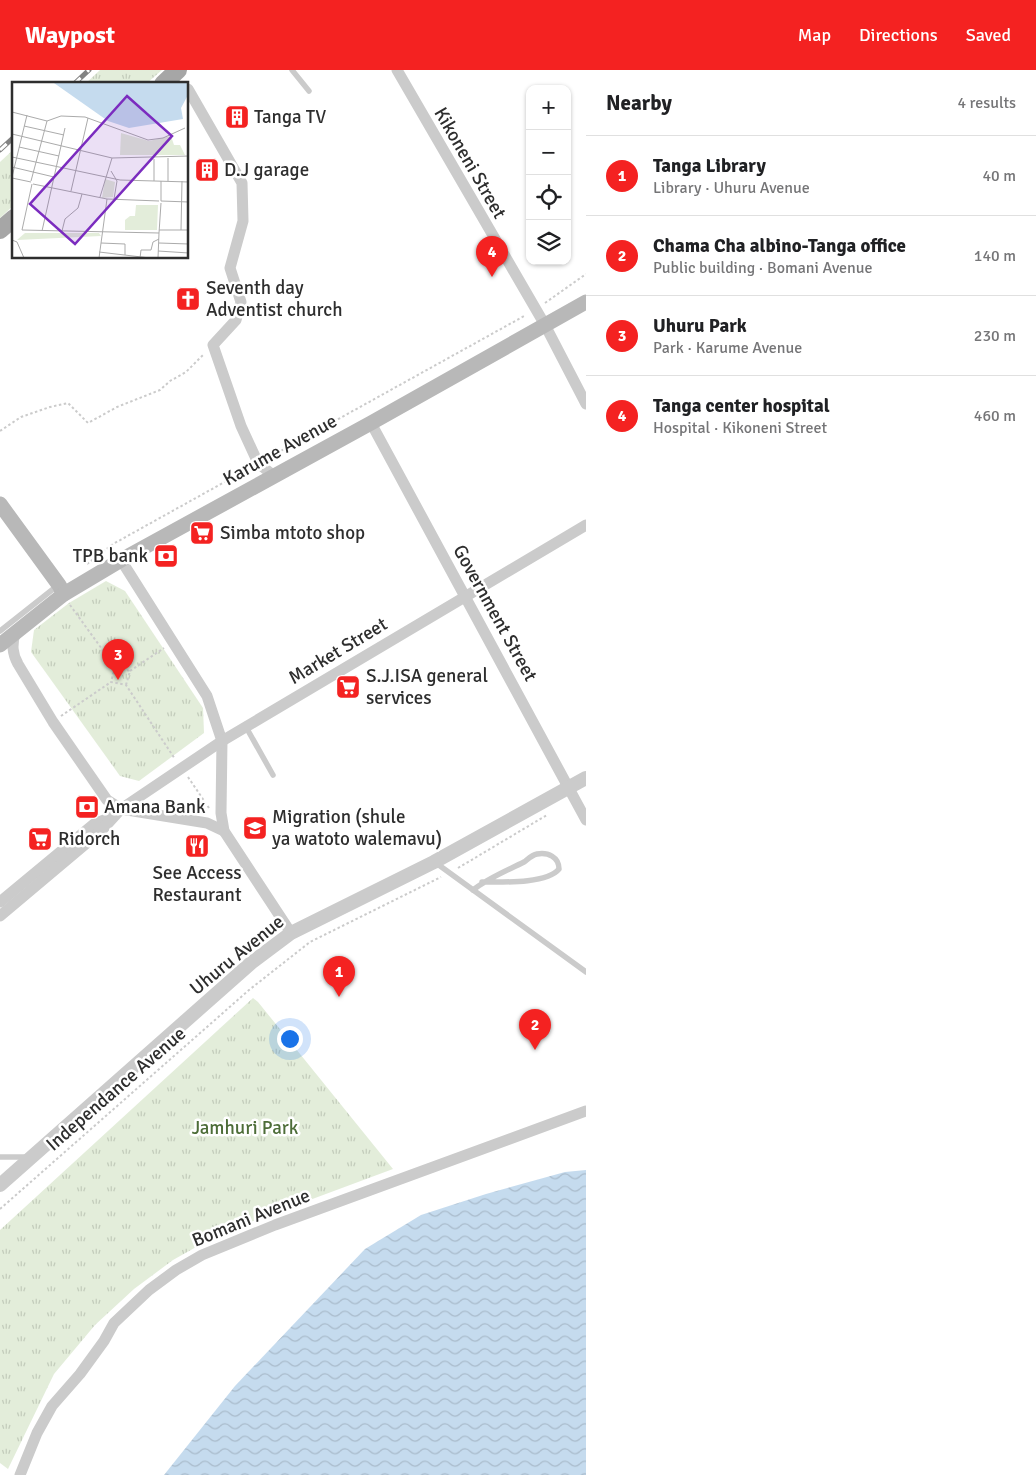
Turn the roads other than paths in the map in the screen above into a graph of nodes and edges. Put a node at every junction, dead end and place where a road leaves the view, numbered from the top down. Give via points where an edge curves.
1 (292, 70) edge
2 (396, 70) edge
3 (180, 75) edge
4 (167, 82) edge
5 (189, 91) edge
6 (309, 91) dead end
7 (12, 220) edge
8 (0, 230) edge
9 (586, 302) edge
10 (544, 325) junction
11 (586, 404) edge
12 (371, 423) junction
13 (274, 476) junction
14 (0, 504) edge
15 (586, 525) edge
16 (121, 560) junction
17 (61, 590) junction
18 (465, 595) junction
19 (7, 632) edge
20 (0, 645) edge
21 (245, 726) junction
22 (222, 741) junction
23 (273, 775) dead end
24 (586, 778) edge
25 (570, 787) junction
26 (117, 813) junction
27 (586, 820) edge
28 (224, 831) junction
29 (434, 862) junction
30 (482, 882) junction
31 (473, 890) junction
32 (0, 902) edge
33 (0, 916) edge
34 (291, 933) junction
35 (586, 972) edge
36 (586, 1111) edge
37 (0, 1157) edge
38 (32, 1157) junction
39 (0, 1185) edge
40 (20, 1475) edge

1 - 6 lane
2 - 10 street, Kikoneni Street
3 - 4 main road
5 - 13 street via 242,183 243,221 230,268 241,302 236,320 213,345 241,426 258,463
7 - 8 main road
9 - 10 main road, Karume Avenue
10 - 11 street, Kikoneni Street
10 - 12 main road, Karume Avenue
12 - 13 main road, Karume Avenue
12 - 18 street, Government Street
13 - 16 main road, Karume Avenue
14 - 17 main road
15 - 18 street, Market Street
16 - 17 main road, Karume Avenue
16 - 22 street via 207,696
17 - 19 main road, Karume Avenue
18 - 21 street, Market Street
18 - 25 street, Government Street
19 - 20 main road, Karume Avenue
19 - 26 street via 14,656 53,722
21 - 22 street, Market Street
21 - 23 lane
22 - 26 street, Market Street
22 - 28 street via 221,813
24 - 25 street, Uhuru Avenue
25 - 27 street, Government Street
25 - 29 street, Uhuru Avenue
26 - 28 street via 207,823
26 - 32 street, Market Street via 94,824
26 - 33 street, Market Street
28 - 34 street
29 - 31 lane
29 - 34 street, Uhuru Avenue
30 - 30 lane via 535,854 546,854 559,864 556,873 545,877 508,883
30 - 31 lane
31 - 35 lane
34 - 38 street, Uhuru Avenue via 252,963
36 - 40 street, Bomani Avenue via 275,1225 202,1255 176,1270 114,1323 80,1374 52,1406
37 - 38 lane
38 - 39 street, Uhuru Avenue

